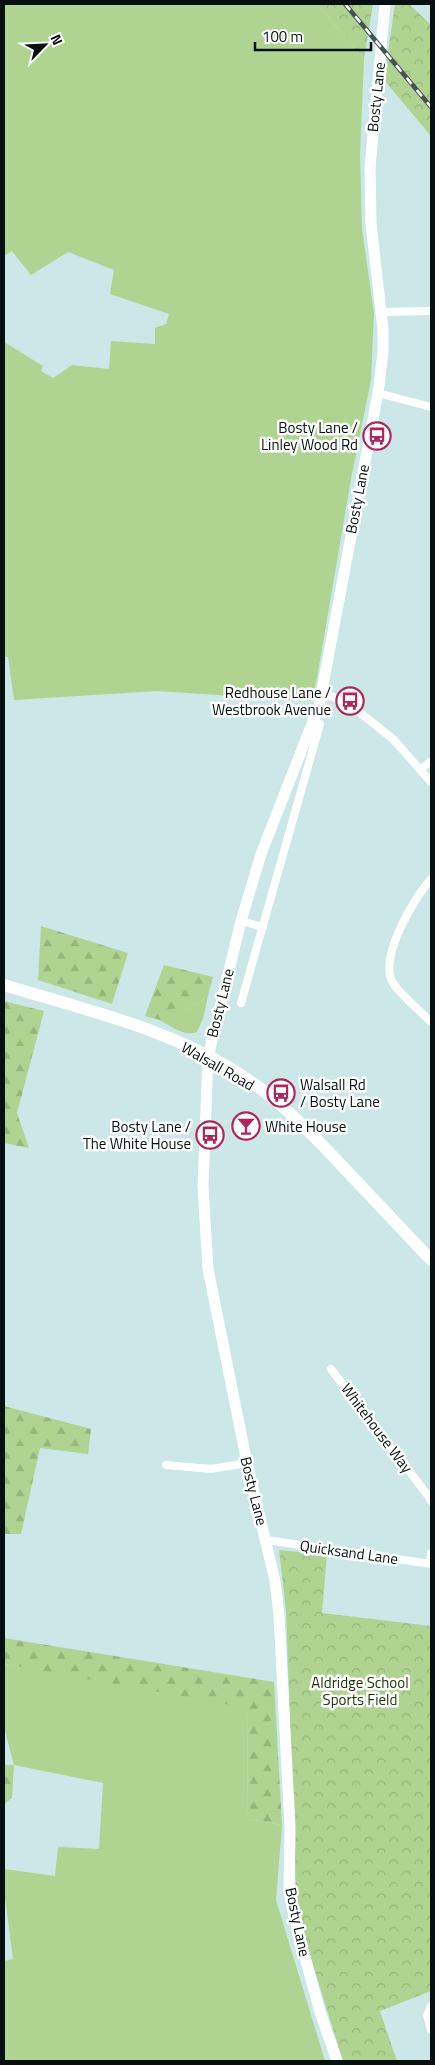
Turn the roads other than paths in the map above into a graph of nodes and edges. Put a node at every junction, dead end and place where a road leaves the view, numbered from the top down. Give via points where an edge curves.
1 (385, 4) edge
2 (431, 311) edge
3 (382, 312) junction
4 (378, 393) junction
5 (431, 407) edge
6 (322, 692) junction
7 (320, 724) dead end
8 (431, 760) edge
9 (421, 769) junction
10 (431, 782) edge
11 (431, 879) edge
12 (241, 921) junction
13 (263, 927) junction
14 (4, 985) edge
15 (241, 1003) dead end
16 (431, 1022) edge
17 (208, 1057) junction
18 (431, 1260) edge
19 (331, 1369) dead end
20 (340, 1380) junction
21 (330, 1384) dead end
22 (247, 1463) junction
23 (166, 1465) dead end
24 (431, 1501) edge
25 (266, 1540) junction
26 (431, 1553) edge
27 (431, 1564) edge
28 (431, 2006) edge
29 (431, 2030) edge
30 (337, 2061) edge

1 - 3 main road, Bosty Lane via 370,167 371,224
2 - 3 street
3 - 4 main road, Bosty Lane via 383,353
4 - 5 street
4 - 6 main road, Bosty Lane
6 - 9 street via 349,704 366,717 393,739
6 - 12 main road, Bosty Lane via 261,854
7 - 13 street, Bosty Lane
8 - 9 street
9 - 10 street
11 - 16 street via 407,913 389,967 394,984
12 - 13 street
12 - 17 main road, Bosty Lane
13 - 15 street, Bosty Lane via 242,985
14 - 17 main road, Walsall Road via 154,1031
17 - 18 main road, Walsall Road via 246,1078 300,1122
17 - 22 main road, Bosty Lane via 203,1186 208,1269
19 - 20 street, Whitehouse Way
20 - 21 street, Whitehouse Way
20 - 24 street, Whitehouse Way
22 - 23 street via 211,1469
22 - 25 main road, Bosty Lane
25 - 27 street, Quicksand Lane
25 - 30 main road, Bosty Lane via 279,1615 290,1827 289,1892 320,2012
26 - 27 street
28 - 29 street via 427,2020

